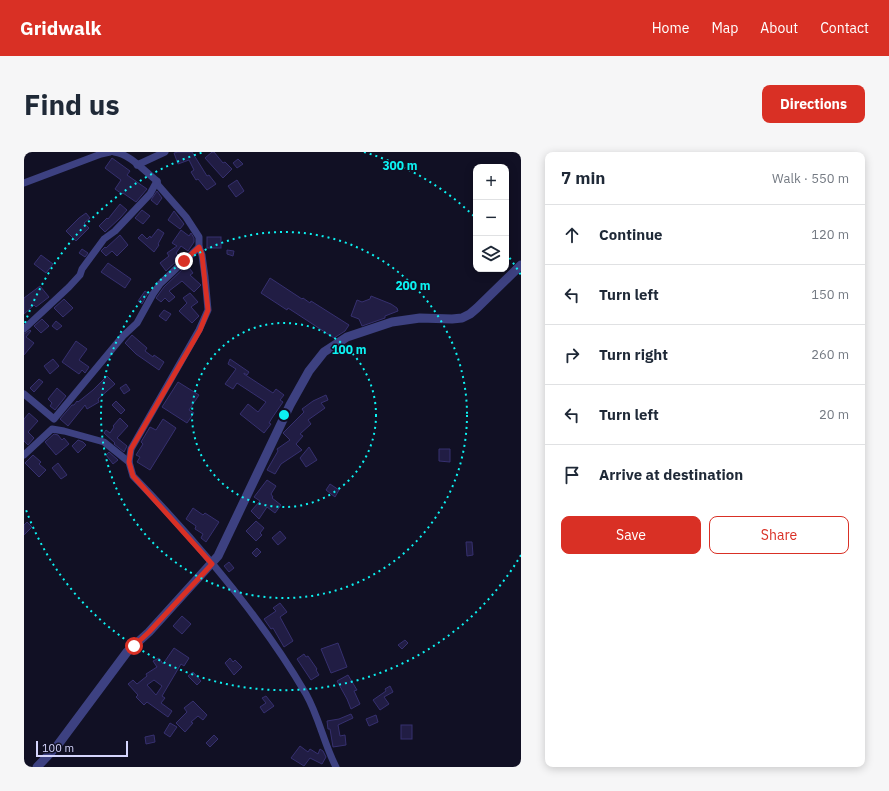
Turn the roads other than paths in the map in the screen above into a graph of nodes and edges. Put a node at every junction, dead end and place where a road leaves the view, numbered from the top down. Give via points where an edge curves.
1 (110, 152) edge
2 (114, 152) edge
3 (165, 152) edge
4 (137, 165) junction
5 (156, 181) junction
6 (24, 183) edge
7 (199, 247) junction
8 (521, 265) edge
9 (24, 329) edge
10 (24, 394) edge
11 (54, 419) junction
12 (52, 429) junction
13 (24, 455) edge
14 (129, 462) junction
15 (212, 564) junction
16 (37, 767) edge
17 (336, 767) edge

1 - 6 street
2 - 4 street via 129,157
3 - 4 street
4 - 5 street
5 - 7 street via 186,217 199,237
5 - 9 street via 150,194 104,239 80,275
7 - 11 street via 160,284 137,323 122,336
7 - 14 street via 208,310 200,330 131,449
8 - 15 street via 477,308 462,318 420,318 392,322 347,337 324,352 309,371 290,405 223,548
10 - 11 street
11 - 12 street
12 - 13 street
12 - 14 street via 104,442
14 - 15 street via 133,476
15 - 16 street via 127,652 57,746
15 - 17 street via 286,660 321,725

